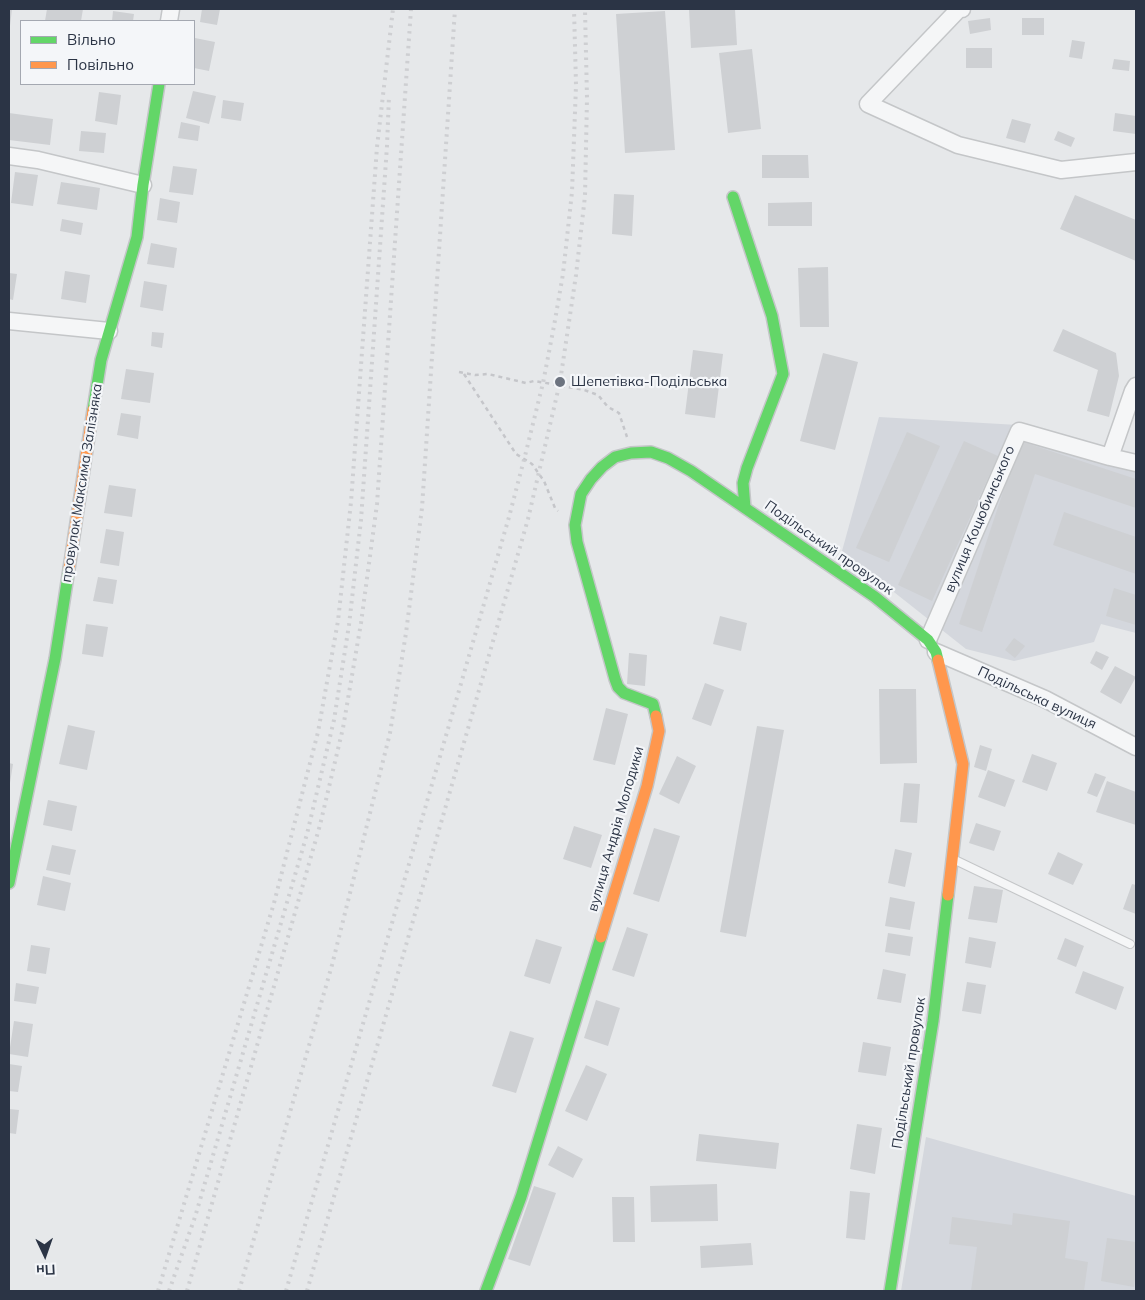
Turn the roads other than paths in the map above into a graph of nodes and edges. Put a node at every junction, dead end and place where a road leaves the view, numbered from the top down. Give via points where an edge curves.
1 (962, 9) edge
2 (159, 85) edge
3 (9, 156) edge
4 (1136, 162) edge
5 (143, 185) junction
6 (733, 197) dead end
7 (9, 321) edge
8 (109, 331) junction
9 (1136, 386) edge
10 (1110, 457) junction
11 (1136, 463) edge
12 (745, 508) junction
13 (932, 646) junction
14 (1136, 747) edge
15 (952, 858) junction
16 (9, 883) edge
17 (1130, 944) dead end
18 (486, 1291) edge
19 (890, 1291) edge

1 - 4 street via 868,104 958,145 1061,170
2 - 5 street, провулок Максима Залізняка
3 - 5 street
5 - 8 street, провулок Максима Залізняка via 137,237
6 - 12 street, Подільський провулок via 772,316 783,374 746,468 743,483
7 - 8 street
8 - 16 street, провулок Максима Залізняка via 101,360 55,658
9 - 10 street
10 - 11 street
10 - 13 street, вулиця Коцюбинського via 1019,431
12 - 13 street, Подільський провулок via 875,597
12 - 18 street, вулиця Андрія Молодики via 691,471 651,452 615,457 602,467 581,494 575,525 577,542 618,687 624,693 653,704 659,731 647,786 521,1197
13 - 14 street, Подільська вулиця via 1045,699
13 - 15 street, Подільський провулок via 962,764
15 - 17 lane
15 - 19 street, Подільський провулок via 933,1020

